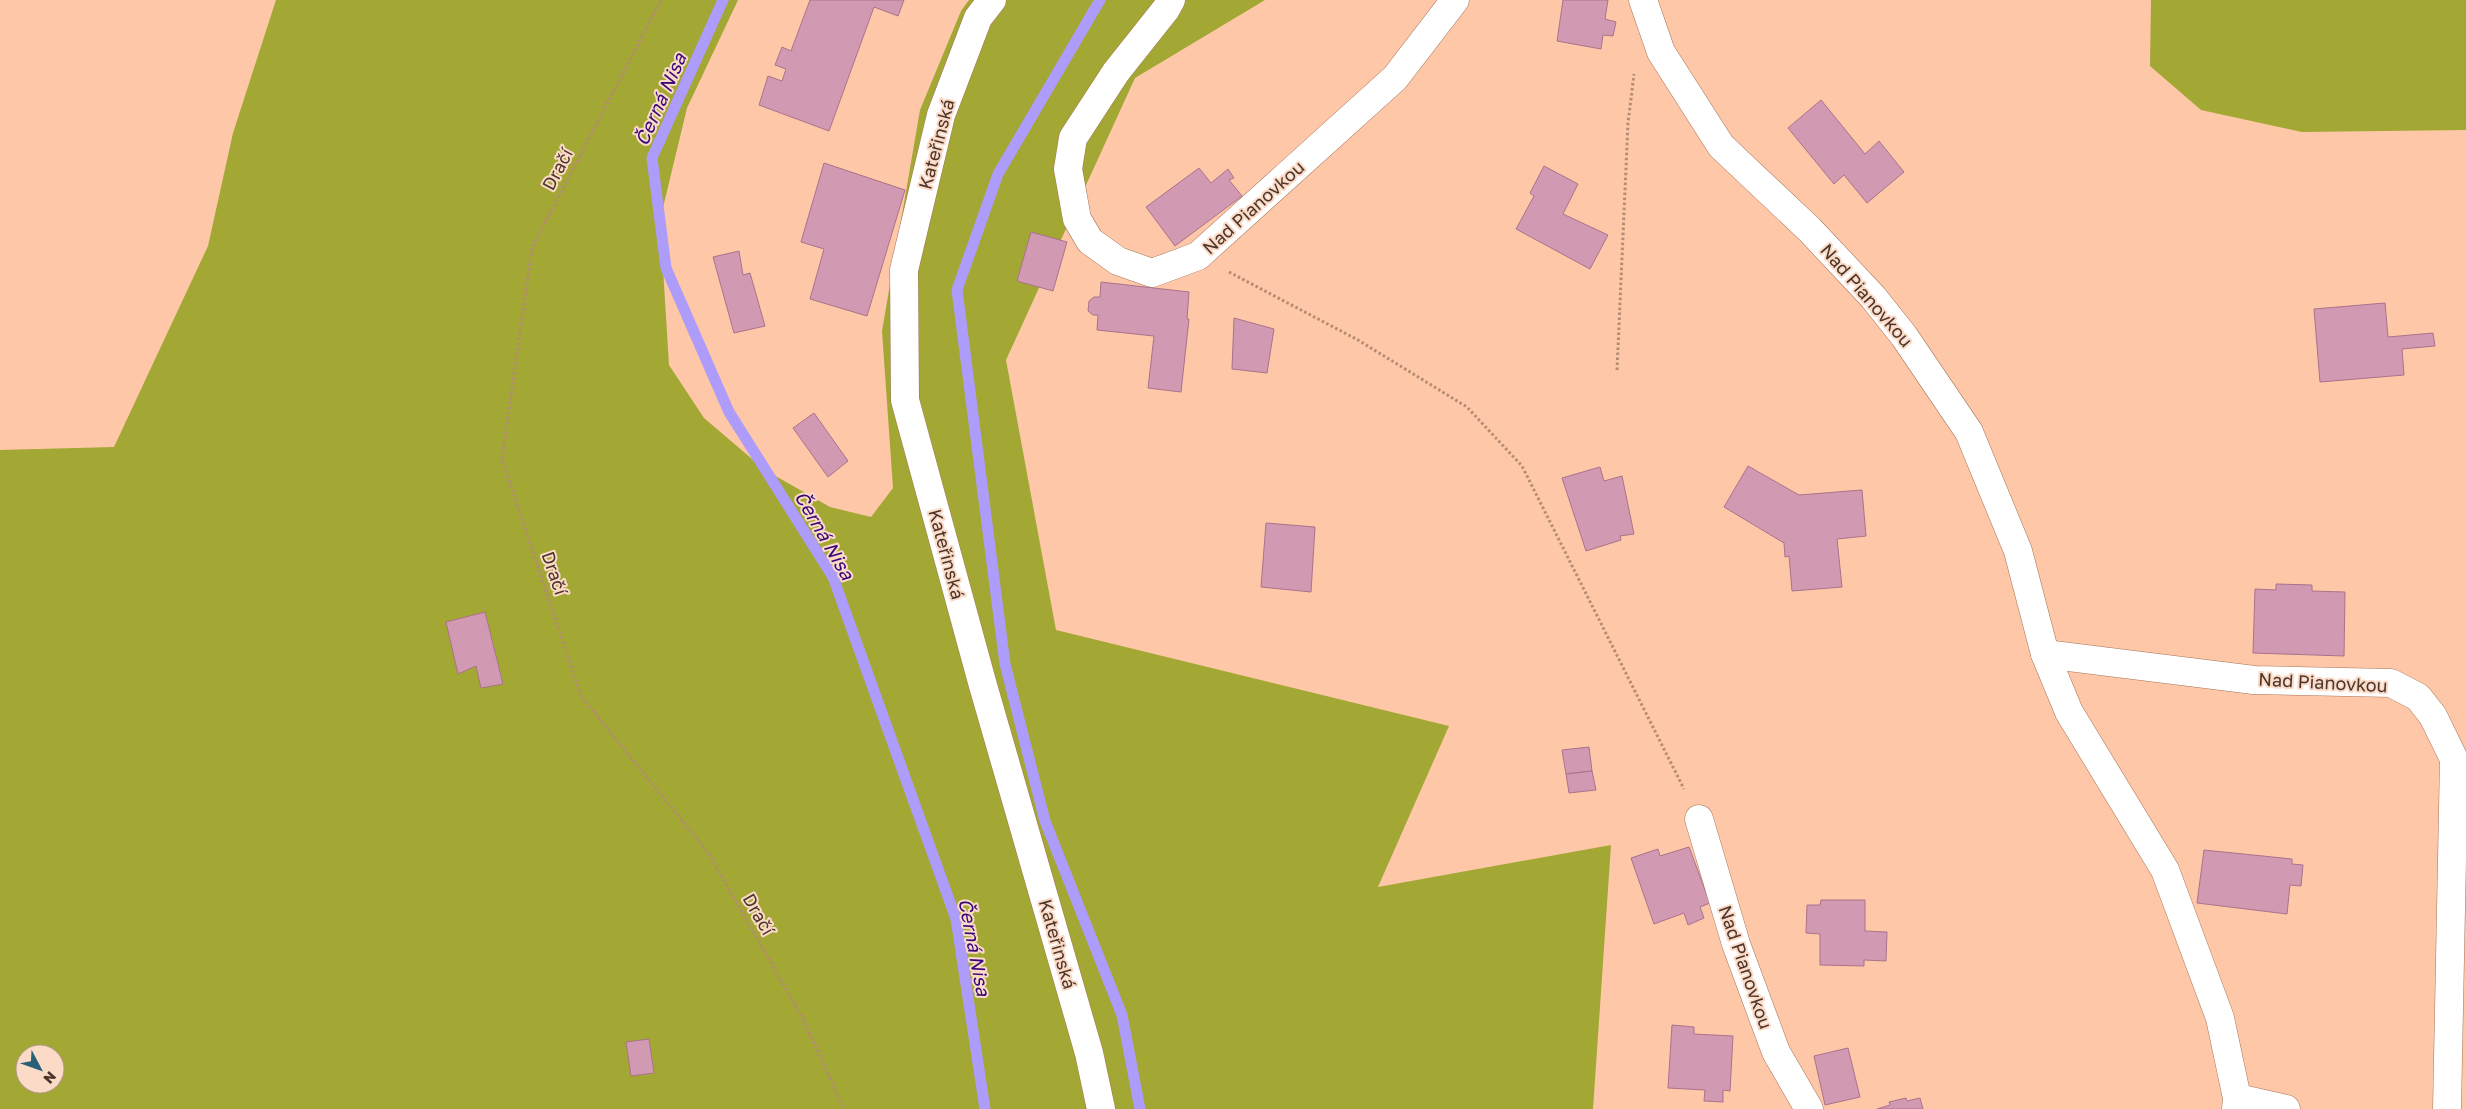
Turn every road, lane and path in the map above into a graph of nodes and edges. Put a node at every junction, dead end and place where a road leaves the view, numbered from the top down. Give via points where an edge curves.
1 (661, 0) edge
2 (992, 0) edge
3 (1171, 0) edge
4 (1455, 0) edge
5 (1643, 0) edge
6 (1628, 123) dead end
7 (1198, 256) junction
8 (1617, 370) dead end
9 (2045, 654) junction
10 (1699, 819) joint
11 (2236, 1104) edge
12 (844, 1109) edge
13 (1101, 1109) edge
14 (1808, 1109) edge
15 (2286, 1109) edge
16 (2447, 1109) edge

1 - 12 path, Dračí via 532,248 502,459 581,696 709,854 804,1018
2 - 13 street, Kateřinská via 978,18 941,115 904,270 905,400 1089,1053
3 - 7 street, Nad Pianovkou via 1116,72 1073,138 1068,169 1077,219 1090,241 1118,260 1152,273
4 - 7 street, Nad Pianovkou via 1395,78
5 - 9 street, Nad Pianovkou via 1661,52 1721,146 1810,230 1873,297 1904,336 1969,432 2018,552
6 - 8 path
7 - 10 path via 1358,340 1467,407 1522,466
9 - 11 street, Nad Pianovkou via 2069,712 2165,870 2220,1018
9 - 16 street, Nad Pianovkou via 2254,680 2391,683 2418,697 2433,716 2454,759
10 - 14 street, Nad Pianovkou via 1736,944 1776,1052
11 - 15 street, Nad Pianovkou

